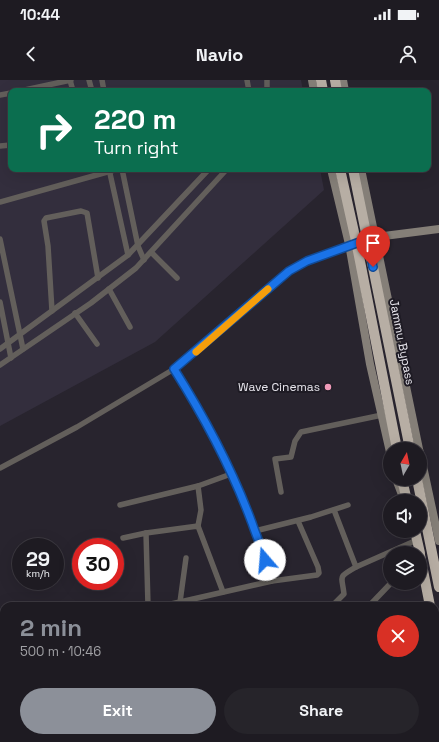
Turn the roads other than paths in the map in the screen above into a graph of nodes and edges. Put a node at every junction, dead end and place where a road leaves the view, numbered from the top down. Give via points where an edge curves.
1 (71, 80) edge
2 (34, 88) edge
3 (102, 172) edge
4 (109, 172) edge
5 (123, 172) edge
6 (206, 172) edge
7 (224, 172) edge
8 (332, 172) edge
9 (341, 172) edge
10 (354, 172) edge
11 (361, 172) edge
12 (0, 202) edge
13 (439, 229) edge
14 (372, 238) junction
15 (0, 239) edge
16 (353, 243) junction
17 (138, 246) junction
18 (152, 253) junction
19 (128, 255) junction
20 (144, 260) junction
21 (98, 278) junction
22 (177, 278) dead end
23 (108, 289) junction
24 (0, 302) edge
25 (52, 311) junction
26 (75, 314) junction
27 (130, 327) dead end
28 (20, 334) junction
29 (8, 344) junction
30 (97, 344) dead end
31 (0, 349) edge
32 (23, 349) junction
33 (10, 358) junction
34 (0, 365) edge
35 (174, 369) junction
36 (382, 415) junction
37 (388, 442) edge
38 (396, 442) edge
39 (409, 442) edge
40 (418, 442) edge
41 (0, 468) edge
42 (231, 474) junction
43 (427, 484) edge
44 (198, 486) junction
45 (417, 486) edge
46 (282, 492) dead end
47 (120, 505) dead end
48 (348, 505) dead end
49 (334, 510) junction
50 (298, 520) junction
51 (198, 526) junction
52 (255, 531) junction
53 (146, 533) junction
54 (123, 538) dead end
55 (412, 538) edge
56 (439, 541) edge
57 (186, 558) dead end
58 (356, 567) junction
59 (272, 581) junction
60 (439, 587) edge
61 (384, 590) edge
62 (426, 590) edge
63 (223, 592) junction
64 (148, 602) edge
65 (180, 602) edge
66 (187, 602) edge
67 (336, 602) edge
68 (372, 602) edge
69 (429, 602) edge

1 - 2 street
3 - 12 street
4 - 19 street
5 - 17 street
6 - 17 street
7 - 18 street
8 - 16 street
9 - 16 highway
10 - 14 highway, Jammu Bypass
11 - 14 street
13 - 14 street
14 - 16 street
14 - 39 highway, Jammu Bypass
14 - 40 street
15 - 28 street
16 - 35 street via 289,271
16 - 36 street via 370,364
16 - 38 highway
17 - 19 street
17 - 20 street
18 - 20 street
18 - 22 street
19 - 21 street
20 - 23 street
21 - 25 street
21 - 25 street via 87,213 81,211 46,218 44,221
23 - 26 street
23 - 27 street
24 - 29 street
25 - 28 street
26 - 30 street
26 - 32 street
28 - 29 street
28 - 32 street
29 - 31 street
29 - 33 street
32 - 33 street
33 - 34 street
35 - 41 street via 77,427
35 - 42 street via 204,416
36 - 37 street
36 - 46 street via 301,432 295,441 291,457 276,458 274,461
42 - 44 street
42 - 52 street
43 - 56 street
44 - 47 street
44 - 51 street via 201,510
45 - 60 highway
48 - 49 street
49 - 50 street
49 - 58 street
50 - 52 street
50 - 59 street via 318,575
51 - 53 street
51 - 63 street
52 - 59 street
53 - 54 street
53 - 64 street
55 - 58 street
57 - 65 street
58 - 67 street via 341,578 344,594
59 - 63 street
61 - 68 street
62 - 69 highway
63 - 66 street

